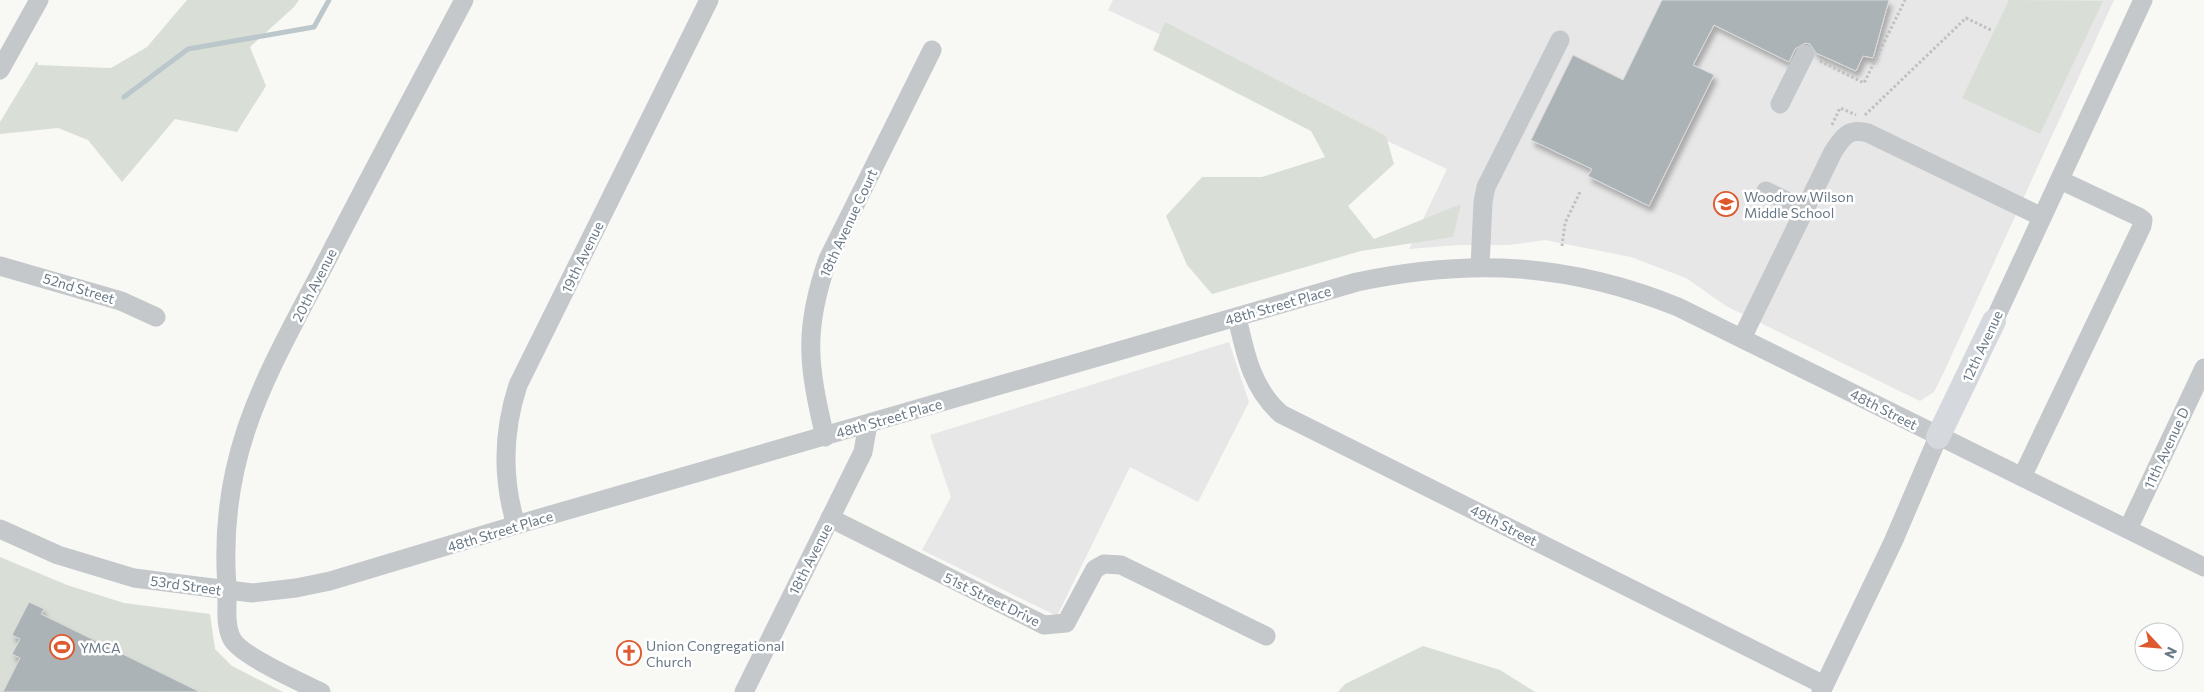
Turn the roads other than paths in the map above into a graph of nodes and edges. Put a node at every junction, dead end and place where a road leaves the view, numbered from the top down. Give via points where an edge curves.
1 (39, 0) edge
2 (464, 0) edge
3 (709, 0) edge
4 (2144, 0) edge
5 (1560, 40) dead end
6 (932, 50) dead end
7 (1805, 54) road end
8 (0, 70) edge
9 (1780, 104) dead end
10 (2060, 180) junction
11 (1766, 191) dead end
12 (1804, 210) junction
13 (2042, 217) junction
14 (0, 266) edge
15 (1480, 267) junction
16 (1555, 272) joint
17 (156, 317) dead end
18 (1237, 317) junction
19 (1994, 321) joint
20 (1742, 338) junction
21 (2204, 368) edge
22 (868, 424) junction
23 (824, 437) junction
24 (1938, 437) junction
25 (2022, 477) junction
26 (830, 518) junction
27 (516, 525) junction
28 (0, 529) edge
29 (2128, 529) junction
30 (2204, 567) edge
31 (227, 589) junction
32 (1266, 636) dead end
33 (1822, 689) edge
34 (310, 690) edge
35 (744, 692) edge

1 - 8 street
2 - 31 street, 20th Avenue via 257,398 240,445 229,497
3 - 27 street, 19th Avenue via 518,385 506,444 508,501
4 - 10 street, 12th Avenue
5 - 15 street via 1486,187
6 - 23 street, 18th Avenue Court via 828,259 821,280 809,339 812,383
7 - 9 street
10 - 13 street, 12th Avenue
10 - 25 street via 2139,217 2142,226
11 - 12 street
12 - 13 street via 1838,143 1844,135 1859,131
12 - 20 street
13 - 19 street, 12th Avenue
14 - 17 street, 52nd Street via 121,301
15 - 16 street, 48th Street Place
15 - 18 street, 48th Street Place via 1403,272
16 - 20 street, 48th Street via 1654,297
18 - 22 street, 48th Street Place
18 - 33 street, 49th Street via 1254,380 1269,404 1281,414
19 - 24 main road, 12th Avenue
20 - 24 street, 48th Street
21 - 29 street, 11th Avenue D
22 - 23 street, 48th Street Place
22 - 26 street, 18th Avenue via 863,452
23 - 27 street, 48th Street Place
24 - 25 street, 48th Street
24 - 33 street, 12th Avenue via 1894,542
25 - 29 street, 48th Street
26 - 32 street, 51st Street Drive via 1044,625 1066,623 1095,569 1104,564 1121,565
26 - 35 street, 18th Avenue
27 - 31 street, 48th Street Place via 322,583 252,593
28 - 31 street, 53rd Street via 58,555 134,578
29 - 30 street, 48th Street
31 - 34 street, 53rd Street via 228,632 233,641 239,648

